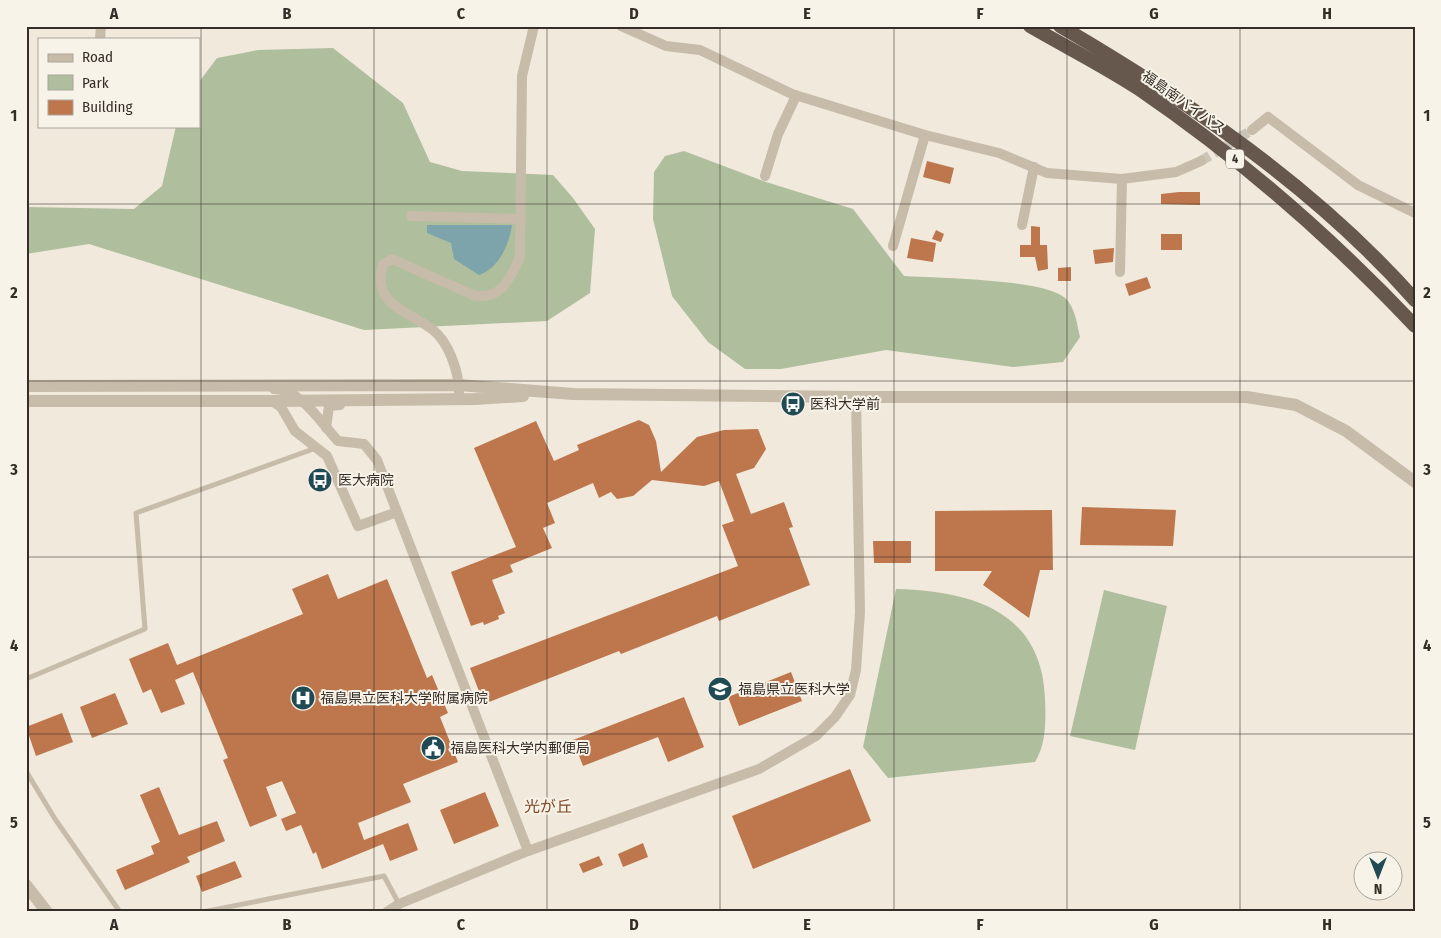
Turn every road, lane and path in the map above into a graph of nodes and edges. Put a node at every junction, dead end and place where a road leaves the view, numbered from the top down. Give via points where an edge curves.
1 (534, 26) edge
2 (621, 26) edge
3 (1030, 26) edge
4 (1060, 26) edge
5 (796, 96) junction
6 (1252, 130) tunnel mouth
7 (925, 136) junction
8 (1201, 162) tunnel mouth
9 (1034, 168) junction
10 (765, 176) dead end
11 (1122, 179) junction
12 (1415, 213) edge
13 (411, 216) dead end
14 (521, 220) junction
15 (1022, 225) dead end
16 (893, 246) dead end
17 (1120, 272) dead end
18 (1415, 300) edge
19 (1415, 326) edge
20 (314, 384) junction
21 (219, 385) junction
22 (459, 385) junction
23 (26, 386) edge
24 (573, 394) junction
25 (856, 397) junction
26 (458, 398) junction
27 (296, 399) junction
28 (384, 399) junction
29 (26, 401) edge
30 (272, 401) junction
31 (326, 428) junction
32 (297, 431) junction
33 (318, 448) junction
34 (1415, 482) edge
35 (397, 512) junction
36 (26, 679) edge
37 (26, 771) edge
38 (528, 851) junction
39 (26, 885) edge
40 (399, 904) junction
41 (47, 912) edge
42 (120, 912) edge
43 (203, 912) edge
44 (387, 912) edge

1 - 14 street via 522,76
2 - 5 street via 666,46 700,50
3 - 19 highway, 福島南バイパス / 4 via 1137,88 1223,150 1294,207
4 - 18 highway, 福島南バイパス / 4 via 1220,128 1339,225
5 - 7 street
5 - 10 street via 778,134
6 - 12 street via 1268,117 1358,185
7 - 9 street via 999,153
7 - 16 street
8 - 11 street via 1176,172
9 - 11 street via 1080,178
9 - 15 street
11 - 17 street
13 - 14 street
14 - 22 street via 520,257 504,288 493,295 473,296 392,259 383,264 379,278 382,291 394,306 434,330 445,343
20 - 21 street
20 - 22 street
20 - 27 street
21 - 23 street
21 - 27 street via 224,388 281,390
22 - 24 street
22 - 26 street
24 - 25 street
24 - 26 street
25 - 34 street via 1247,397 1296,404 1346,431
25 - 38 street via 860,612 856,670 850,694 835,717 816,736 759,769
26 - 28 street
27 - 28 street
27 - 30 street
27 - 31 street
27 - 32 street via 291,408
28 - 31 street via 376,404 329,406
29 - 30 street
30 - 32 street via 281,407
31 - 35 street via 338,441 364,444 377,460
32 - 33 street
33 - 35 street via 327,456 358,526
33 - 36 lane via 136,513 145,630
35 - 38 street
37 - 42 lane
38 - 40 street
39 - 41 street
40 - 43 lane via 384,876
40 - 44 street

